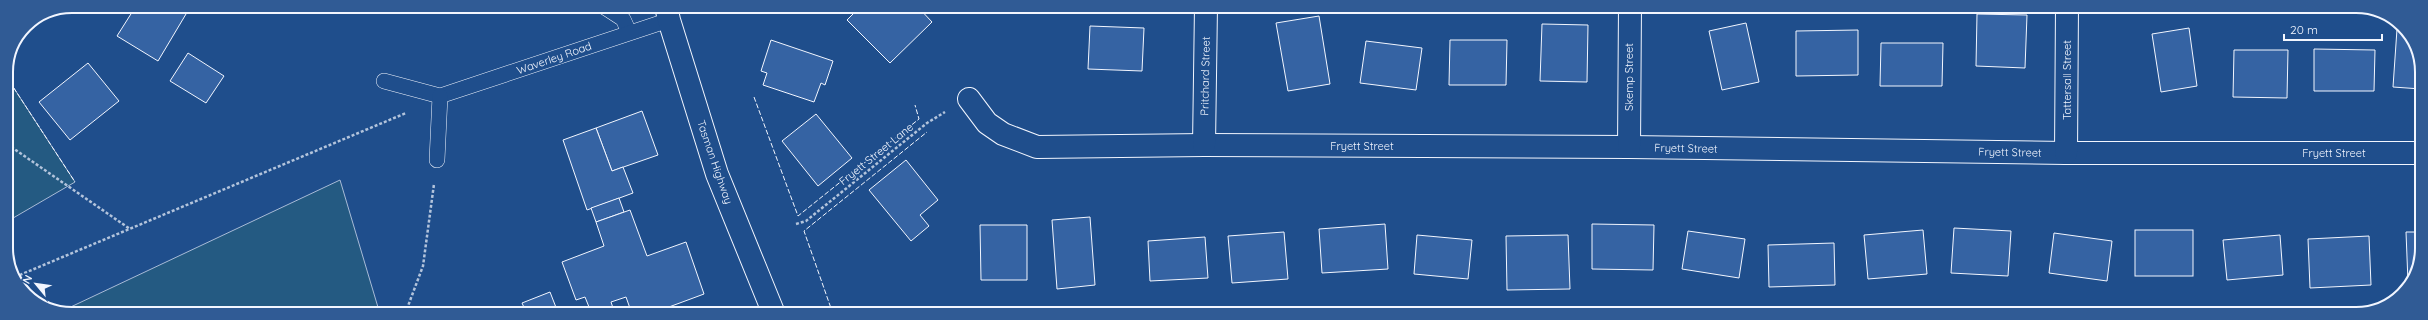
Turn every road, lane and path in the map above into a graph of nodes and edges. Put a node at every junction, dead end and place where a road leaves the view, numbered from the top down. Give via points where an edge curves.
1 (614, 13) edge
2 (668, 13) edge
3 (1206, 13) edge
4 (1630, 13) edge
5 (2067, 13) edge
6 (629, 32) junction
7 (384, 81) dead end
8 (440, 96) junction
9 (969, 99) joint
10 (1204, 145) junction
11 (1629, 147) junction
12 (13, 148) edge
13 (2066, 153) junction
14 (2415, 153) edge
15 (437, 160) joint
16 (796, 224) dead end
17 (130, 229) junction
18 (20, 275) edge
19 (408, 307) edge
20 (771, 307) edge

1 - 6 lane via 623,19
2 - 6 lane, Waverley Road
2 - 20 main road, Tasman Highway via 717,174
3 - 10 main road, Pritchard Street
4 - 11 main road, Skemp Street
5 - 13 main road, Tattersall Street
6 - 8 lane, Waverley Road
7 - 8 lane
8 - 15 lane
8 - 17 path via 419,108
9 - 10 main road, Fryett Street via 987,123 1003,134 1037,147
9 - 16 path, Fryett Street Lane via 927,123 806,221
10 - 11 main road, Fryett Street
11 - 13 main road, Fryett Street
12 - 17 path
13 - 14 main road, Fryett Street
15 - 19 path via 423,266
17 - 18 path

